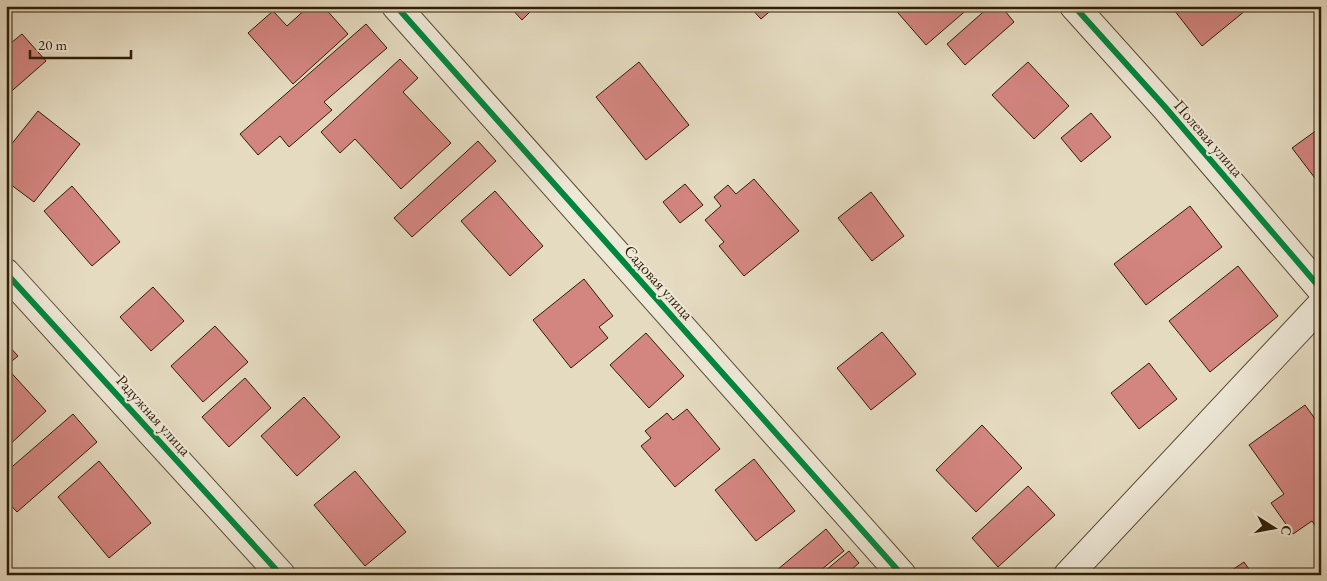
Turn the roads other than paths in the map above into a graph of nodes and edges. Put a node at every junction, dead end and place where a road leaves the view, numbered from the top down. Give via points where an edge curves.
1 (396, 6) edge
2 (1074, 6) edge
3 (6, 274) edge
4 (1321, 289) edge
5 (1321, 305) edge
6 (281, 575) edge
7 (902, 575) edge
8 (1068, 575) edge

1 - 7 street, Садовая улица
2 - 4 street, Полевая улица
3 - 6 street, Радужная улица
5 - 8 street

